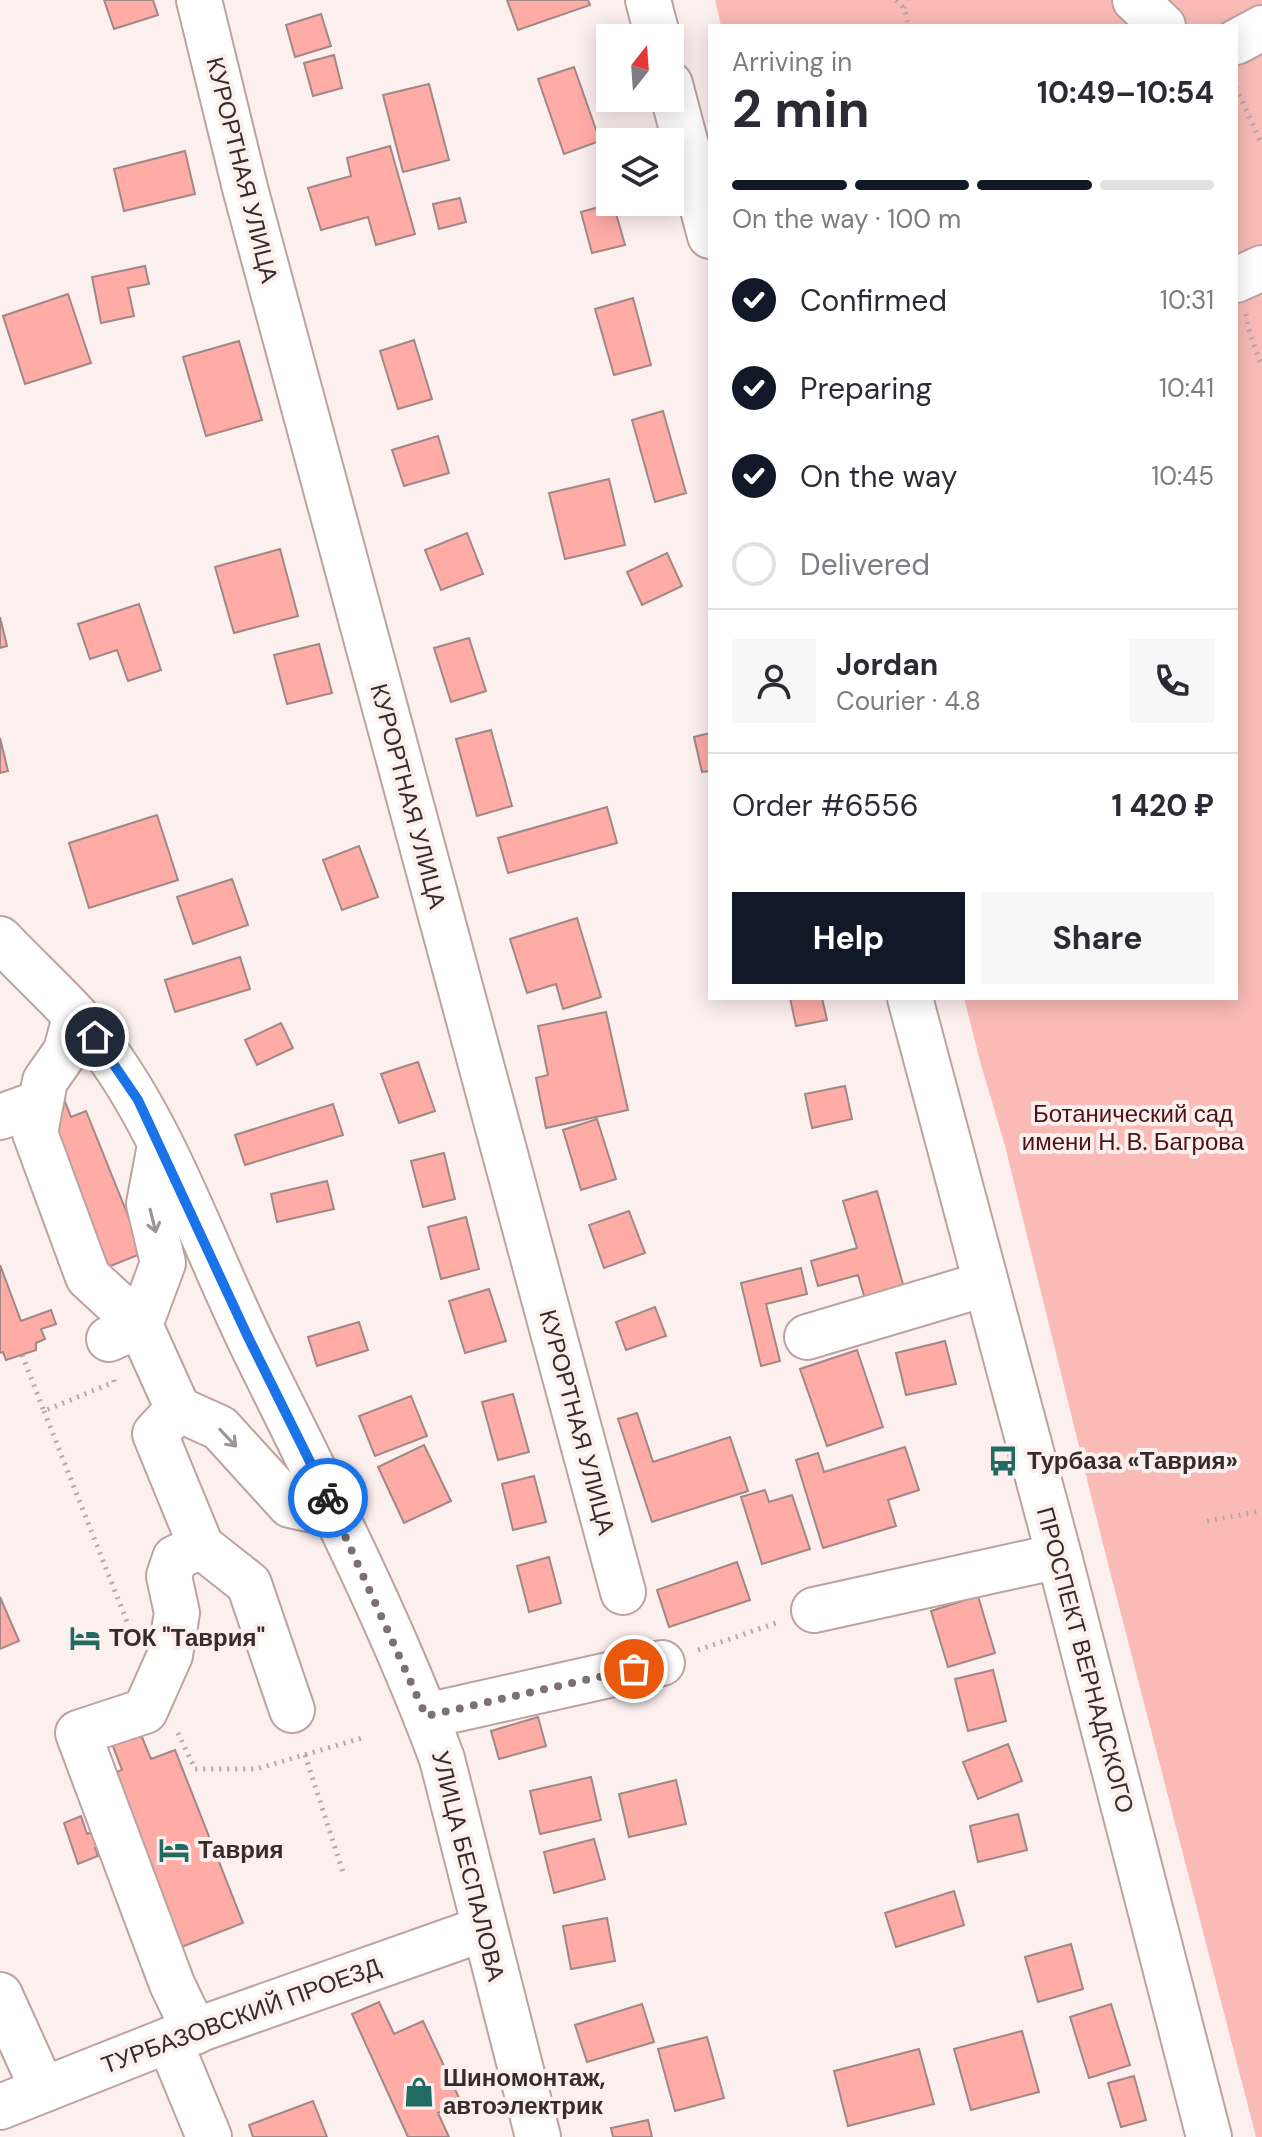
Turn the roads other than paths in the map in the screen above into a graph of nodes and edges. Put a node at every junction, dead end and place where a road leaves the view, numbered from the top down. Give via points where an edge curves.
1 (199, 0) edge
2 (648, 0) edge
3 (1135, 0) edge
4 (654, 24) edge
5 (1161, 24) edge
6 (1262, 28) edge
7 (1238, 41) edge
8 (677, 112) edge
9 (708, 228) edge
10 (0, 939) edge
11 (911, 1000) edge
12 (75, 1017) junction
13 (11, 1118) edge
14 (160, 1145) junction
15 (985, 1284) junction
16 (124, 1332) junction
17 (807, 1337) dead end
18 (178, 1409) junction
19 (336, 1515) junction
20 (201, 1546) junction
21 (1059, 1556) junction
22 (623, 1592) dead end
23 (814, 1610) road end
24 (662, 1663) road end
25 (292, 1710) dead end
26 (426, 1716) junction
27 (483, 1929) junction
28 (0, 1995) edge
29 (182, 2036) junction
30 (43, 2090) junction
31 (0, 2107) edge
32 (209, 2137) edge
33 (538, 2137) edge
34 (1209, 2137) edge

1 - 22 main road, КУРОРТНАЯ УЛИЦА
2 - 4 main road
3 - 5 main road
6 - 7 main road
8 - 9 main road
10 - 12 main road, УЛИЦА БЕСПАЛОВА
11 - 15 main road, ПРОСПЕКТ ВЕРНАДСКОГО
12 - 13 main road via 66,1051
12 - 14 main road, УЛИЦА БЕСПАЛОВА via 112,1060
13 - 16 main road via 35,1133 88,1277
14 -> 16 main road via 149,1204 163,1263
14 - 19 main road, УЛИЦА БЕСПАЛОВА
15 - 17 main road
15 - 21 main road, ПРОСПЕКТ ВЕРНАДСКОГО
16 - 18 main road
18 -> 19 main road via 220,1428 290,1505
18 - 20 main road via 155,1434
19 - 26 main road, УЛИЦА БЕСПАЛОВА
20 - 25 main road via 249,1584
20 - 29 main road via 175,1558 169,1576 177,1613 170,1655 145,1711 78,1733 172,1984
21 - 23 main road
21 - 34 main road, ПРОСПЕКТ ВЕРНАДСКОГО
24 - 26 main road
26 - 27 main road, УЛИЦА БЕСПАЛОВА via 442,1759
27 - 29 main road, ТУРБАЗОВСКИЙ ПРОЕЗД
27 - 33 main road, УЛИЦА БЕСПАЛОВА
28 - 30 main road
29 - 30 main road, ТУРБАЗОВСКИЙ ПРОЕЗД
29 - 32 main road
30 - 31 main road, ТУРБАЗОВСКИЙ ПРОЕЗД

